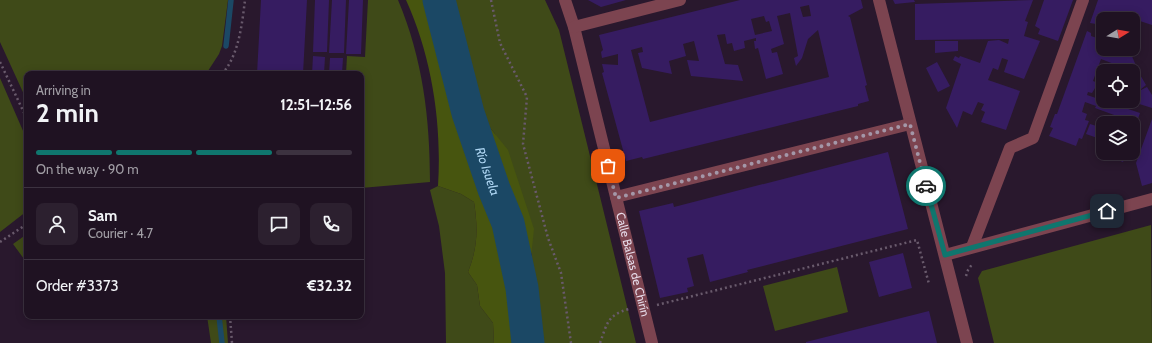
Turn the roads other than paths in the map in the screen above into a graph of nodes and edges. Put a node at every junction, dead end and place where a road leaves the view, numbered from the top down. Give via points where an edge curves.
1 (565, 0) edge
2 (680, 0) edge
3 (879, 0) edge
4 (1083, 0) edge
5 (666, 2) edge
6 (574, 27) junction
7 (910, 124) junction
8 (616, 198) junction
9 (1152, 199) edge
10 (972, 248) junction
11 (945, 255) junction
12 (652, 343) edge
13 (967, 343) edge

1 - 6 street, Calle Balsas de Chirín
2 - 5 street
3 - 7 street
4 - 10 street via 1033,138 1010,148
5 - 6 street
6 - 8 street, Calle Balsas de Chirín
7 - 8 street
7 - 11 street
8 - 12 street, Calle Balsas de Chirín via 637,309
9 - 10 street
10 - 11 street
11 - 13 street

